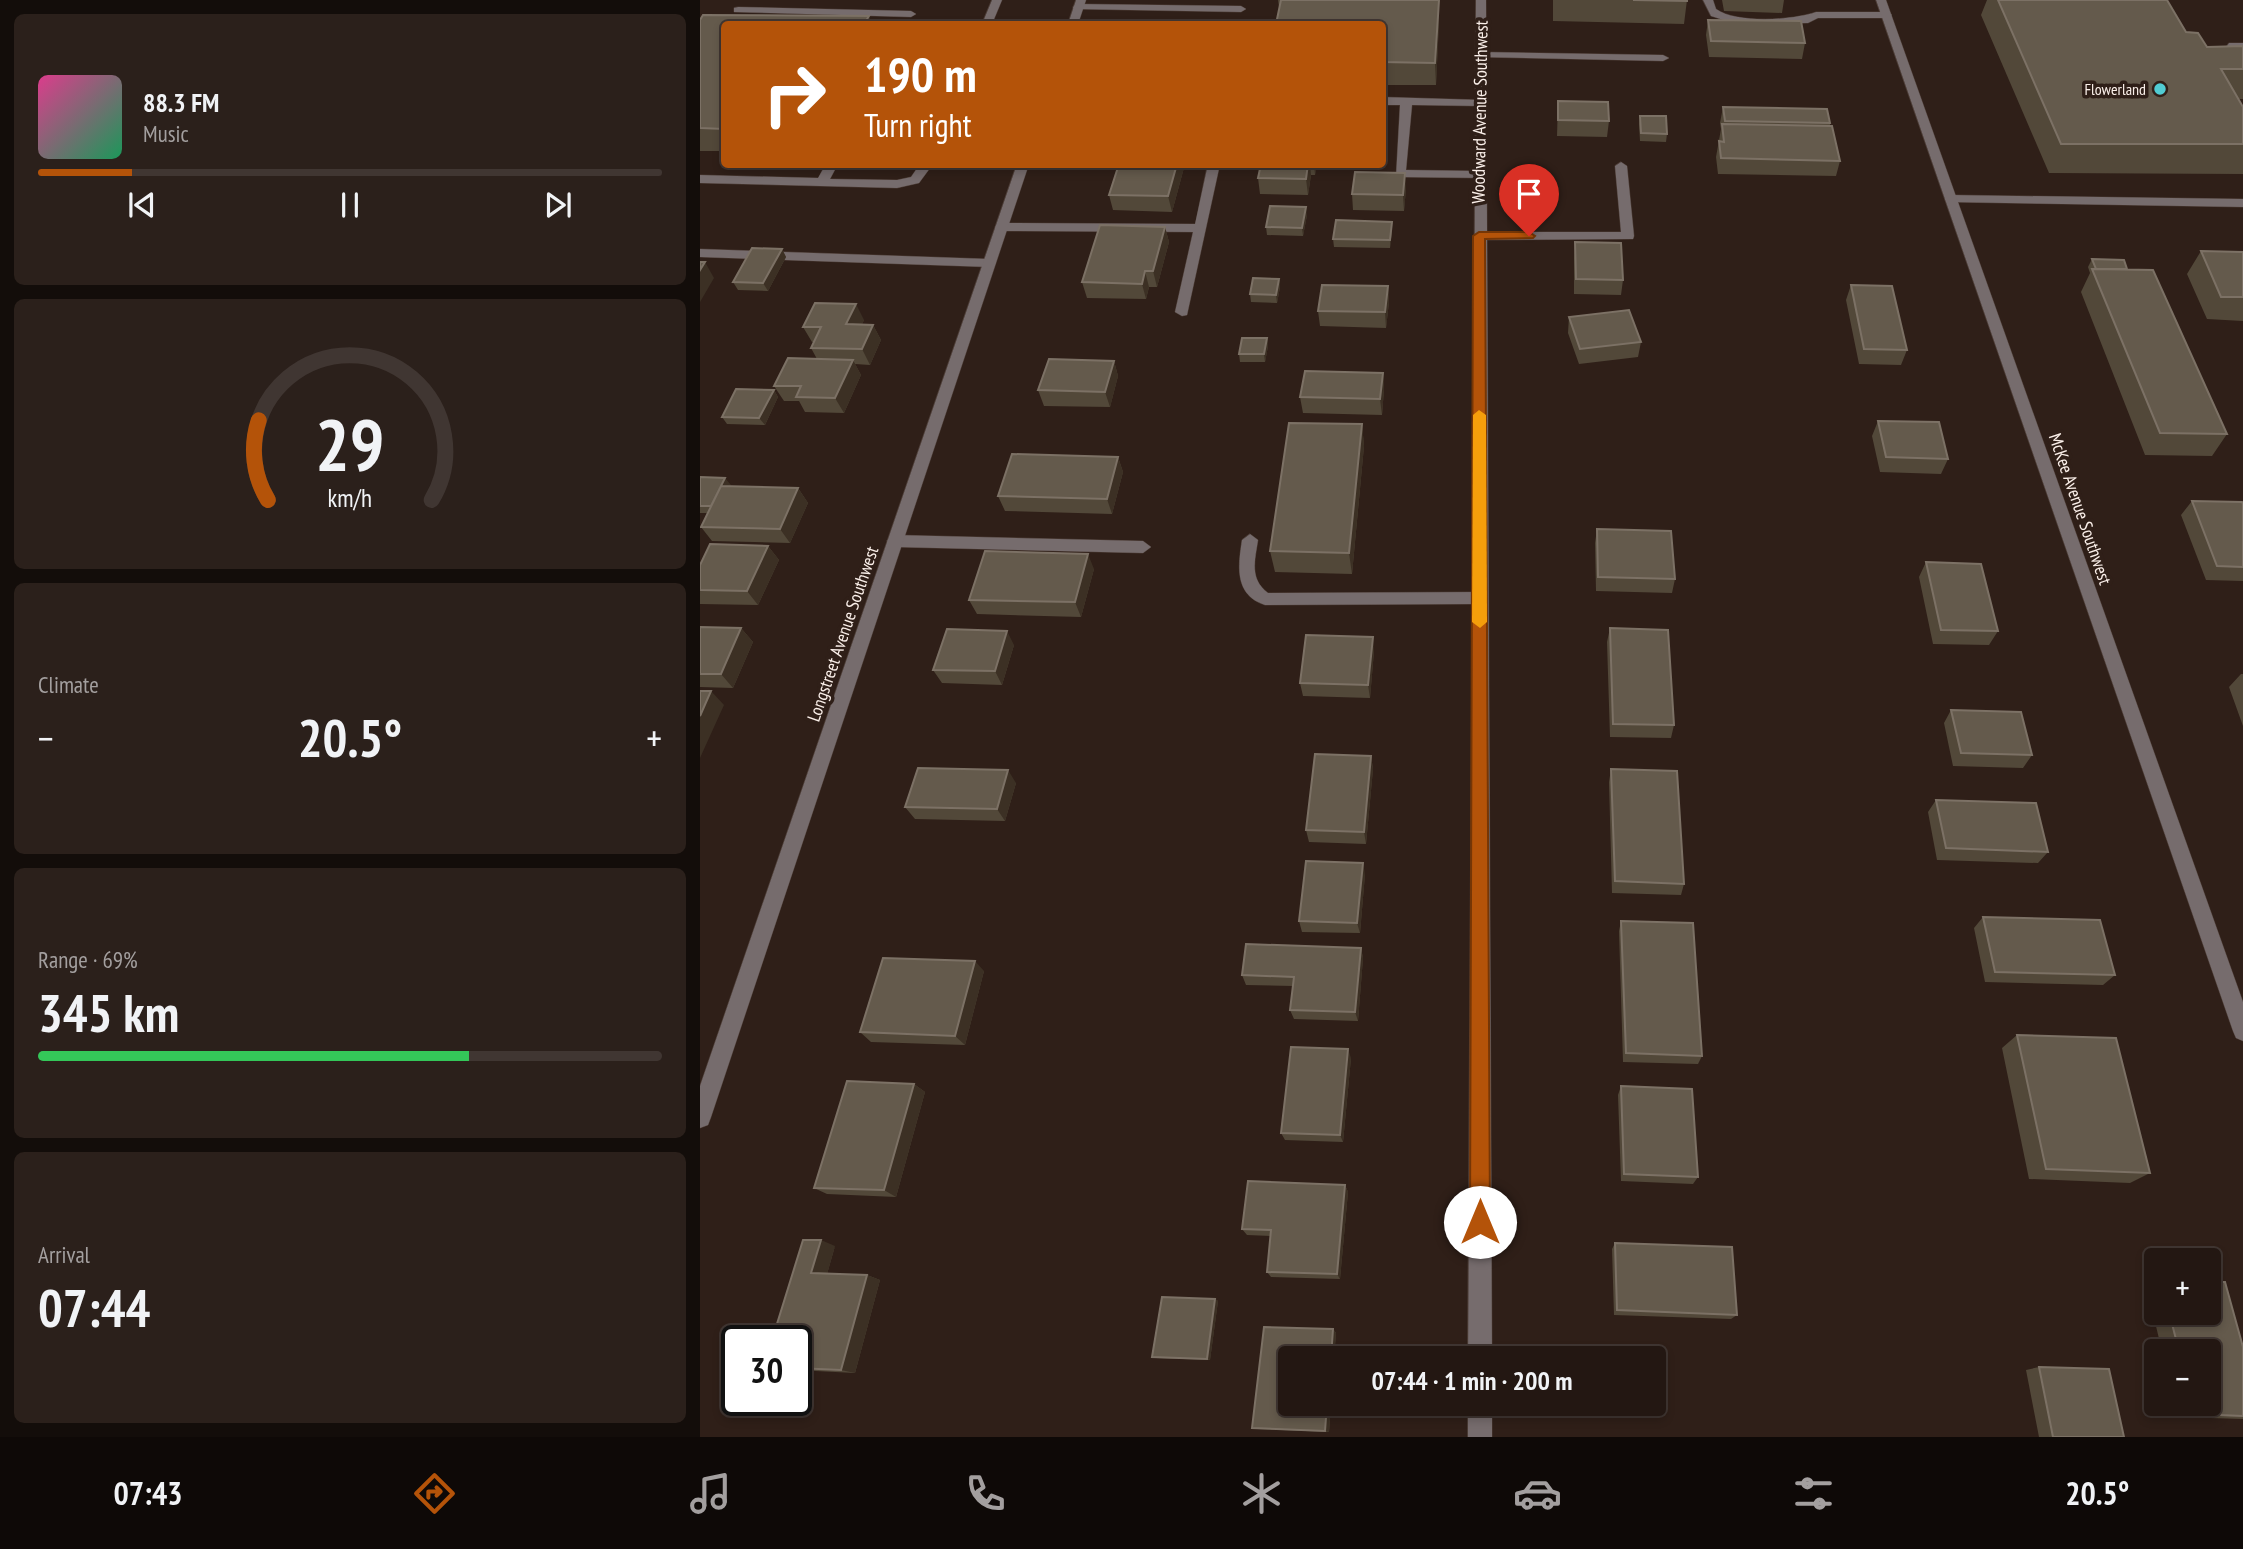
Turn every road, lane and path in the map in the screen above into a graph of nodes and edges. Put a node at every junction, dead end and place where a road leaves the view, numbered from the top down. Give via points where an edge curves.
1 (837, 0) edge
2 (919, 0) edge
3 (997, 0) edge
4 (1481, 0) edge
5 (1812, 0) edge
6 (1080, 4) edge
7 (1242, 5) edge
8 (1710, 6) edge
9 (738, 8) edge
10 (1884, 8) edge
11 (830, 12) junction
12 (1816, 15) junction
13 (909, 19) edge
14 (988, 21) edge
15 (1074, 21) edge
16 (2243, 46) edge
17 (1480, 55) junction
18 (1663, 58) dead end
19 (2243, 76) edge
20 (1386, 101) edge
21 (1406, 102) junction
22 (1479, 102) junction
23 (1621, 166) dead end
24 (830, 168) edge
25 (924, 168) edge
26 (1022, 168) edge
27 (1213, 168) edge
28 (1479, 174) junction
29 (700, 179) edge
30 (821, 183) junction
31 (1951, 199) junction
32 (2243, 203) edge
33 (1001, 227) junction
34 (1200, 228) junction
35 (1479, 236) junction
36 (700, 253) edge
37 (989, 263) junction
38 (1182, 312) dead end
39 (1250, 540) dead end
40 (895, 541) junction
41 (1143, 547) dead end
42 (1480, 598) junction
43 (2243, 1031) edge
44 (700, 1117) edge
45 (1480, 1346) edge
46 (1480, 1416) edge
47 (1480, 1437) edge

1 - 11 street
2 - 13 street
3 - 14 street
4 - 17 street, Woodward Avenue Southwest
5 - 12 street
6 - 7 street
6 - 15 street
8 - 12 street via 1717,16 1735,20 1808,20
9 - 11 street
10 - 12 street
10 - 31 street, McKee Avenue Southwest
11 - 13 street
16 - 19 street via 2233,46 2229,52
17 - 18 street
17 - 22 street, Woodward Avenue Southwest
20 - 21 street
21 - 22 street
21 - 28 street via 1400,174
22 - 28 street, Woodward Avenue Southwest
23 - 35 street via 1628,236
24 - 30 street
25 - 30 street via 915,180 897,184
26 - 33 street, Longstreet Avenue Southwest
27 - 34 street
28 - 35 street, Woodward Avenue Southwest
29 - 30 street
31 - 32 street
31 - 43 street, McKee Avenue Southwest
33 - 34 street
33 - 37 street, Longstreet Avenue Southwest
34 - 38 street
35 - 42 street, Woodward Avenue Southwest
36 - 37 street
37 - 40 street, Longstreet Avenue Southwest
39 - 42 street via 1246,578 1252,592 1265,599
40 - 41 street
40 - 44 street, Longstreet Avenue Southwest
42 - 45 street, Woodward Avenue Southwest
46 - 47 street

